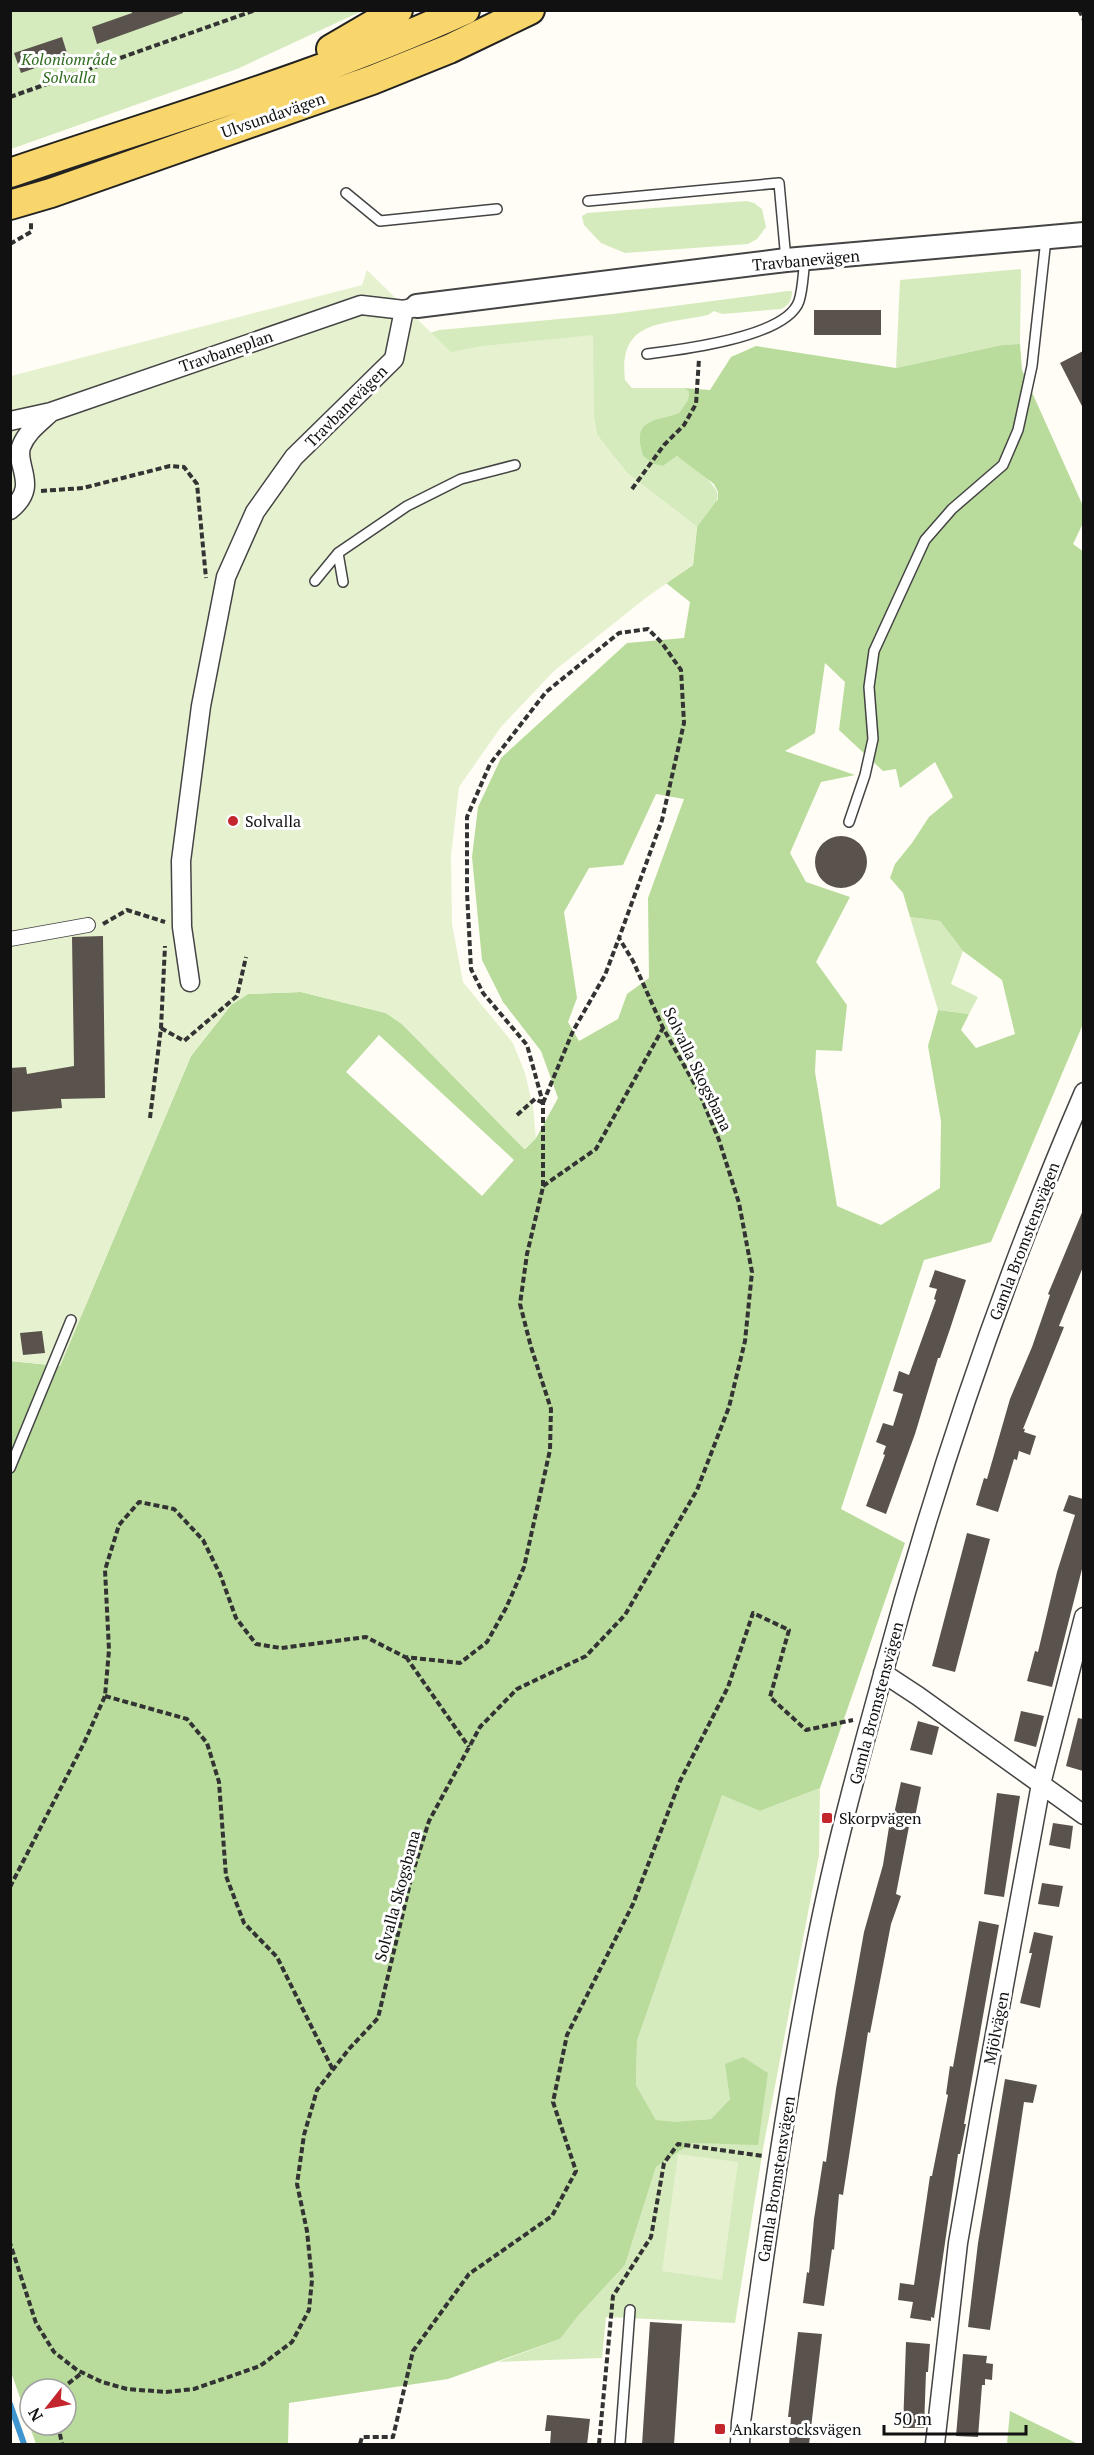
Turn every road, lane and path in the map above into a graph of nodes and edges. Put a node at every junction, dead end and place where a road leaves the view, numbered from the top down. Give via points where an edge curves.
1 (256, 10) edge
2 (398, 10) edge
3 (465, 10) edge
4 (530, 10) edge
5 (1079, 10) edge
6 (1083, 20) edge
7 (264, 88) junction
8 (10, 97) edge
9 (10, 173) edge
10 (346, 194) dead end
11 (588, 201) dead end
12 (497, 209) dead end
13 (21, 214) edge
14 (1083, 226) edge
15 (1083, 234) edge
16 (1046, 239) junction
17 (10, 244) edge
18 (796, 260) junction
19 (410, 308) junction
20 (700, 348) junction
21 (647, 354) dead end
22 (51, 412) junction
23 (10, 421) edge
24 (515, 465) dead end
25 (632, 489) dead end
26 (24, 493) junction
27 (10, 510) edge
28 (338, 553) junction
29 (315, 580) dead end
30 (343, 582) dead end
31 (207, 585) dead end
32 (849, 822) dead end
33 (167, 914) dead end
34 (88, 925) joint
35 (171, 928) junction
36 (619, 938) junction
37 (10, 939) edge
38 (165, 946) dead end
39 (246, 957) dead end
40 (190, 982) dead end
41 (161, 1028) junction
42 (663, 1028) junction
43 (1083, 1092) edge
44 (543, 1103) junction
45 (517, 1116) dead end
46 (150, 1118) dead end
47 (543, 1187) junction
48 (70, 1320) dead end
49 (10, 1468) edge
50 (1083, 1617) edge
51 (405, 1657) junction
52 (883, 1673) junction
53 (105, 1696) junction
54 (871, 1716) junction
55 (469, 1747) junction
56 (1041, 1784) junction
57 (1083, 1815) edge
58 (10, 1887) edge
59 (333, 2070) junction
60 (778, 2158) junction
61 (10, 2244) edge
62 (630, 2310) dead end
63 (83, 2373) junction
64 (78, 2377) edge
65 (360, 2445) edge
66 (599, 2445) edge
67 (620, 2445) edge
68 (740, 2445) edge
69 (935, 2445) edge

1 - 8 path
2 - 7 main road
3 - 7 main road, Ulvsundavägen
4 - 13 main road, Ulvsundavägen via 372,80 51,193
5 - 6 path
7 - 9 main road, Ulvsundavägen
10 - 12 lane via 380,221
11 - 18 lane via 779,183
13 - 17 path via 31,232
14 - 16 street
15 - 16 street, Travbanevägen
16 - 18 street, Travbanevägen
16 - 32 lane via 1032,366 1018,430 1003,465 952,509 924,540 874,651 869,687 873,739
18 - 19 street, Travbanevägen
18 - 20 lane via 799,303 786,317 769,327
19 - 22 street, Travbaneplan via 361,305
19 - 35 street, Travbanevägen via 394,359 294,457 255,512 226,577 201,706
20 - 21 lane
20 - 25 path via 696,404 684,425 664,444
22 - 23 street, Travbaneplan
22 - 26 street, Travbaneplan via 28,433 20,450 26,479
24 - 28 lane via 461,479 431,493
26 - 27 street
26 - 31 path via 82,488 184,466 197,484
28 - 29 lane
28 - 30 lane
33 - 35 path
34 - 35 path via 101,925 127,910
34 - 37 street
35 - 40 street, Travbanevägen
36 - 42 path, Solvalla Skogsbana
36 - 44 path
36 - 44 path via 662,820 684,723 681,670 648,629 619,633 546,692 490,764 468,817 471,969 483,993 527,1045
38 - 41 path
39 - 41 path via 237,996 184,1041
41 - 46 path
42 - 47 path via 596,1149
42 - 55 path, Solvalla Skogsbana via 699,1092 720,1140 752,1272 745,1341 729,1407 697,1490 625,1615 586,1656 518,1689 480,1726
43 - 52 street, Gamla Bromstensvägen via 984,1345 933,1498
44 - 45 path via 535,1099
44 - 47 path
47 - 51 path via 520,1304 551,1409 550,1450 524,1567 487,1642 460,1663
48 - 49 lane
50 - 56 street, Mjölvägen
51 - 53 path via 366,1637 281,1648 256,1644 236,1618 203,1540 174,1509 139,1502 118,1525 105,1570 109,1650
51 - 55 path
52 - 54 street, Gamla Bromstensvägen
52 - 56 street
53 - 58 path
53 - 59 path via 187,1719 207,1743 219,1782 226,1876 244,1923 276,1957
54 - 60 street, Gamla Bromstensvägen via 820,1929
54 - 65 path via 806,1730 770,1697 789,1630 753,1613 728,1687 680,1781 633,1904 567,2035 553,2102 576,2172 552,2216 469,2274 413,2351 393,2437 362,2437
55 - 59 path, Solvalla Skogsbana via 429,1821 378,2018
56 - 57 street
56 - 69 street, Mjölvägen via 958,2242
59 - 63 path, Solvalla Skogsbana via 317,2090 304,2135 297,2184 312,2280 309,2310 292,2342 260,2366 194,2389 127,2389
60 - 66 path via 678,2144 664,2163 651,2237 613,2296
60 - 68 street, Gamla Bromstensvägen
61 - 63 path, Solvalla Skogsbana via 36,2323 54,2352
62 - 67 lane
63 - 64 path

